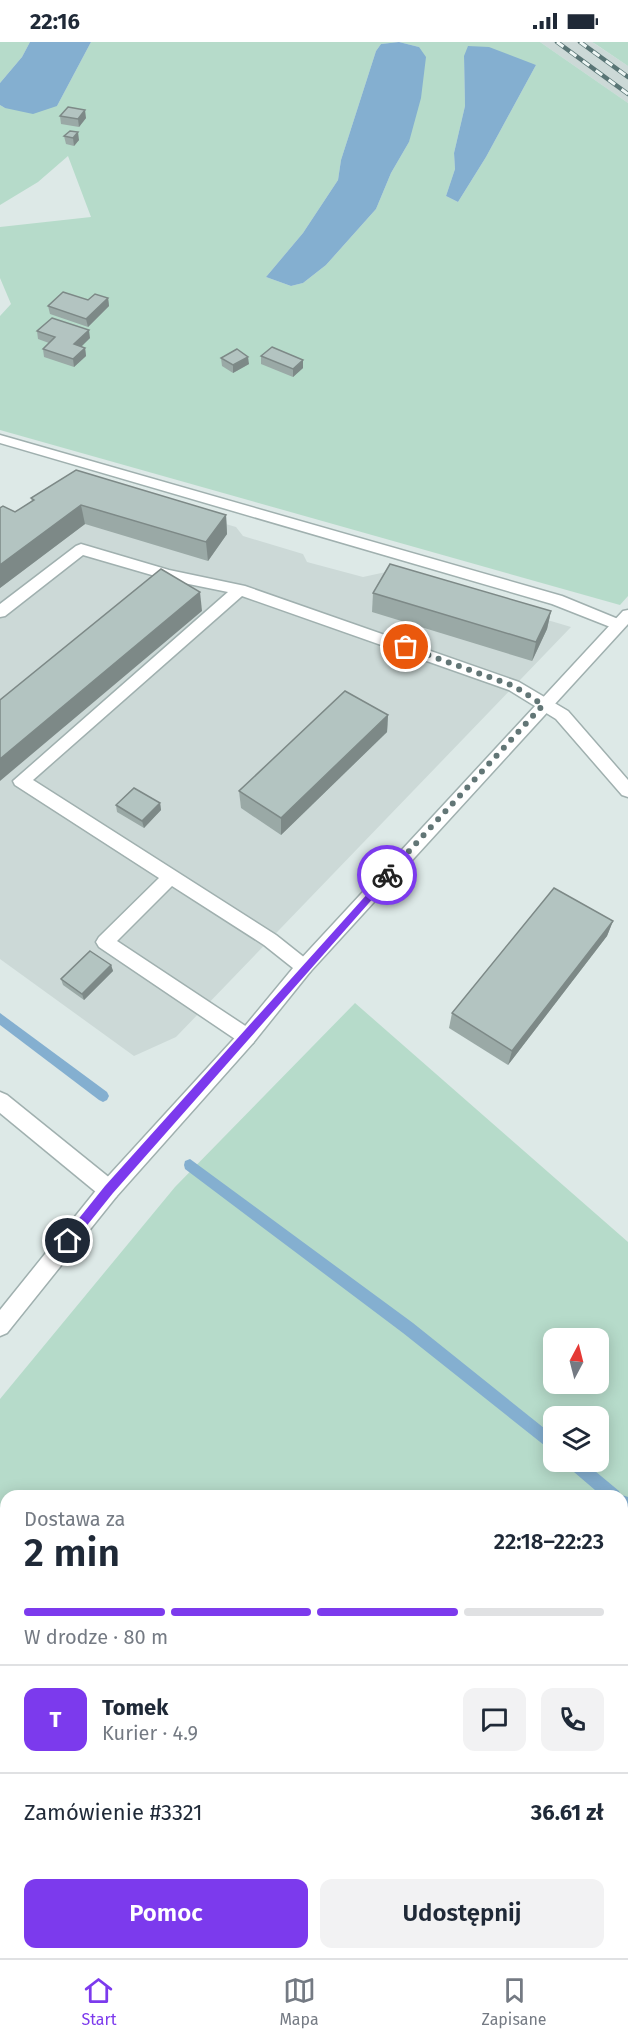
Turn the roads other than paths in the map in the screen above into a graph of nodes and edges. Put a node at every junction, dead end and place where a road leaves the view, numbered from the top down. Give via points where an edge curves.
1 (0, 439) edge
2 (240, 590) junction
3 (0, 612) edge
4 (623, 620) edge
5 (543, 705) junction
6 (628, 791) edge
7 (170, 877) junction
8 (304, 967) junction
9 (247, 1037) junction
10 (0, 1101) edge
11 (109, 1190) junction
12 (0, 1326) edge

1 - 4 street
2 - 3 street via 169,575 81,549
2 - 5 street via 468,668 514,686
2 - 7 street via 21,781
4 - 5 street
5 - 6 street via 562,715
5 - 8 street
7 - 8 street via 270,940
7 - 9 street via 105,942
8 - 9 street
9 - 11 street
10 - 11 street
11 - 12 street

